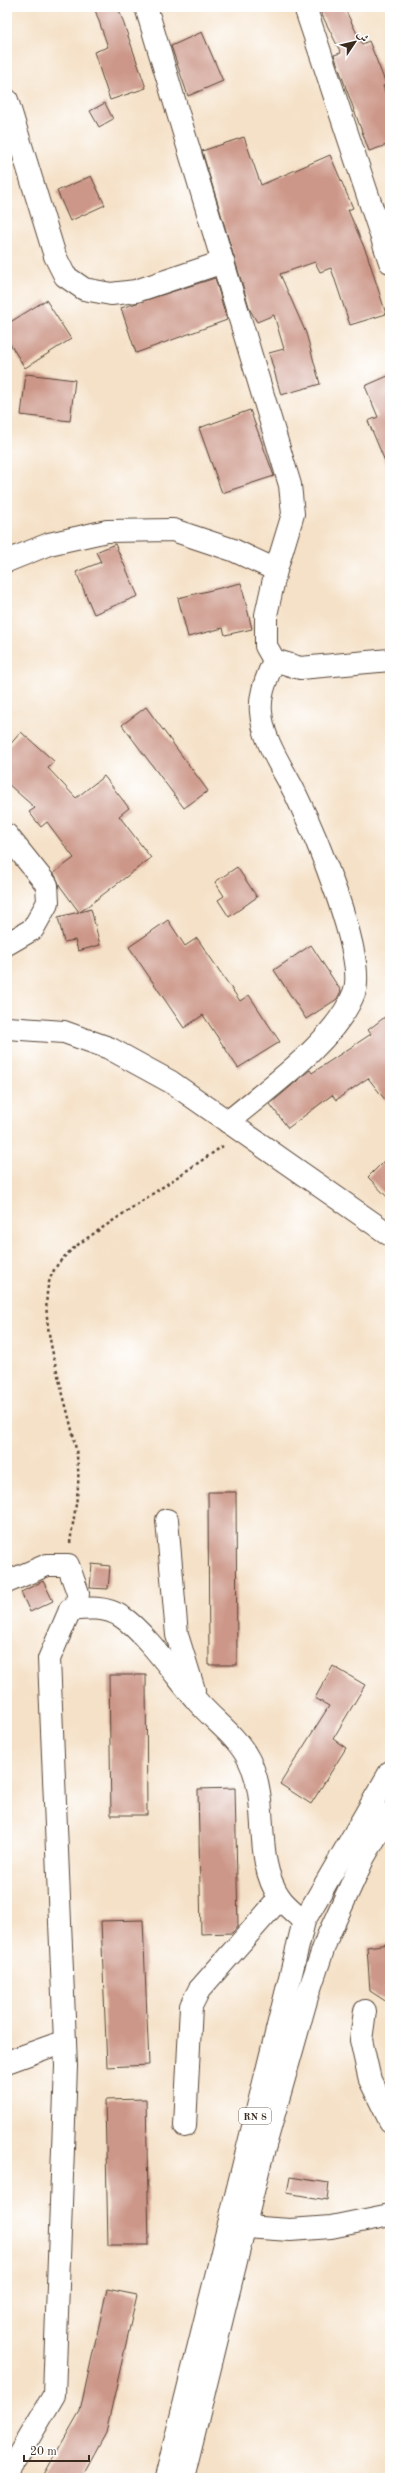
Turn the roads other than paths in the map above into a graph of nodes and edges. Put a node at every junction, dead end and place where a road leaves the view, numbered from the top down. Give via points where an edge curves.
1 (146, 7) edge
2 (305, 7) edge
3 (7, 100) edge
4 (223, 262) junction
5 (390, 262) edge
6 (7, 560) edge
7 (276, 570) junction
8 (274, 660) junction
9 (390, 660) edge
10 (7, 835) edge
11 (7, 944) edge
12 (7, 1028) edge
13 (236, 1127) junction
14 (390, 1235) edge
15 (167, 1520) dead end
16 (7, 1582) edge
17 (70, 1610) junction
18 (198, 1703) junction
19 (390, 1772) edge
20 (390, 1813) edge
21 (280, 1898) junction
22 (304, 1921) junction
23 (365, 2011) dead end
24 (65, 2041) junction
25 (7, 2062) edge
26 (390, 2121) edge
27 (185, 2126) dead end
28 (390, 2215) edge
29 (245, 2227) junction
30 (7, 2475) edge
31 (166, 2478) edge
32 (183, 2478) edge

1 - 4 main road
2 - 5 main road
3 - 4 main road via 55,256 65,276 84,289 111,294 136,291
4 - 7 main road via 290,485 293,514
6 - 7 main road via 49,544 108,531 173,530 233,550
7 - 8 main road via 266,615 266,646
8 - 9 main road via 300,668
8 - 13 main road via 262,691 264,733 319,844 354,951 355,992 344,1012 320,1043
10 - 11 main road via 47,885 48,902 33,929
12 - 13 main road via 64,1032 109,1048 171,1082
13 - 14 main road
15 - 18 main road via 177,1635
16 - 17 main road via 47,1565 68,1565 78,1593 77,1606
17 - 18 main road via 97,1607 122,1617 143,1637
17 - 24 main road via 49,1659
18 - 21 main road via 233,1737 249,1760 257,1784 268,1872
19 - 22 main road, RN 8
20 - 29 main road, RN 8 via 364,1857 327,1938 269,2133
21 - 22 main road
21 - 27 main road via 199,1990 191,2006
22 - 31 main road, RN 8
23 - 26 main road via 361,2040 370,2080
24 - 25 main road
24 - 30 main road via 54,2394
28 - 29 main road via 331,2227 290,2230
29 - 32 main road, RN 8

